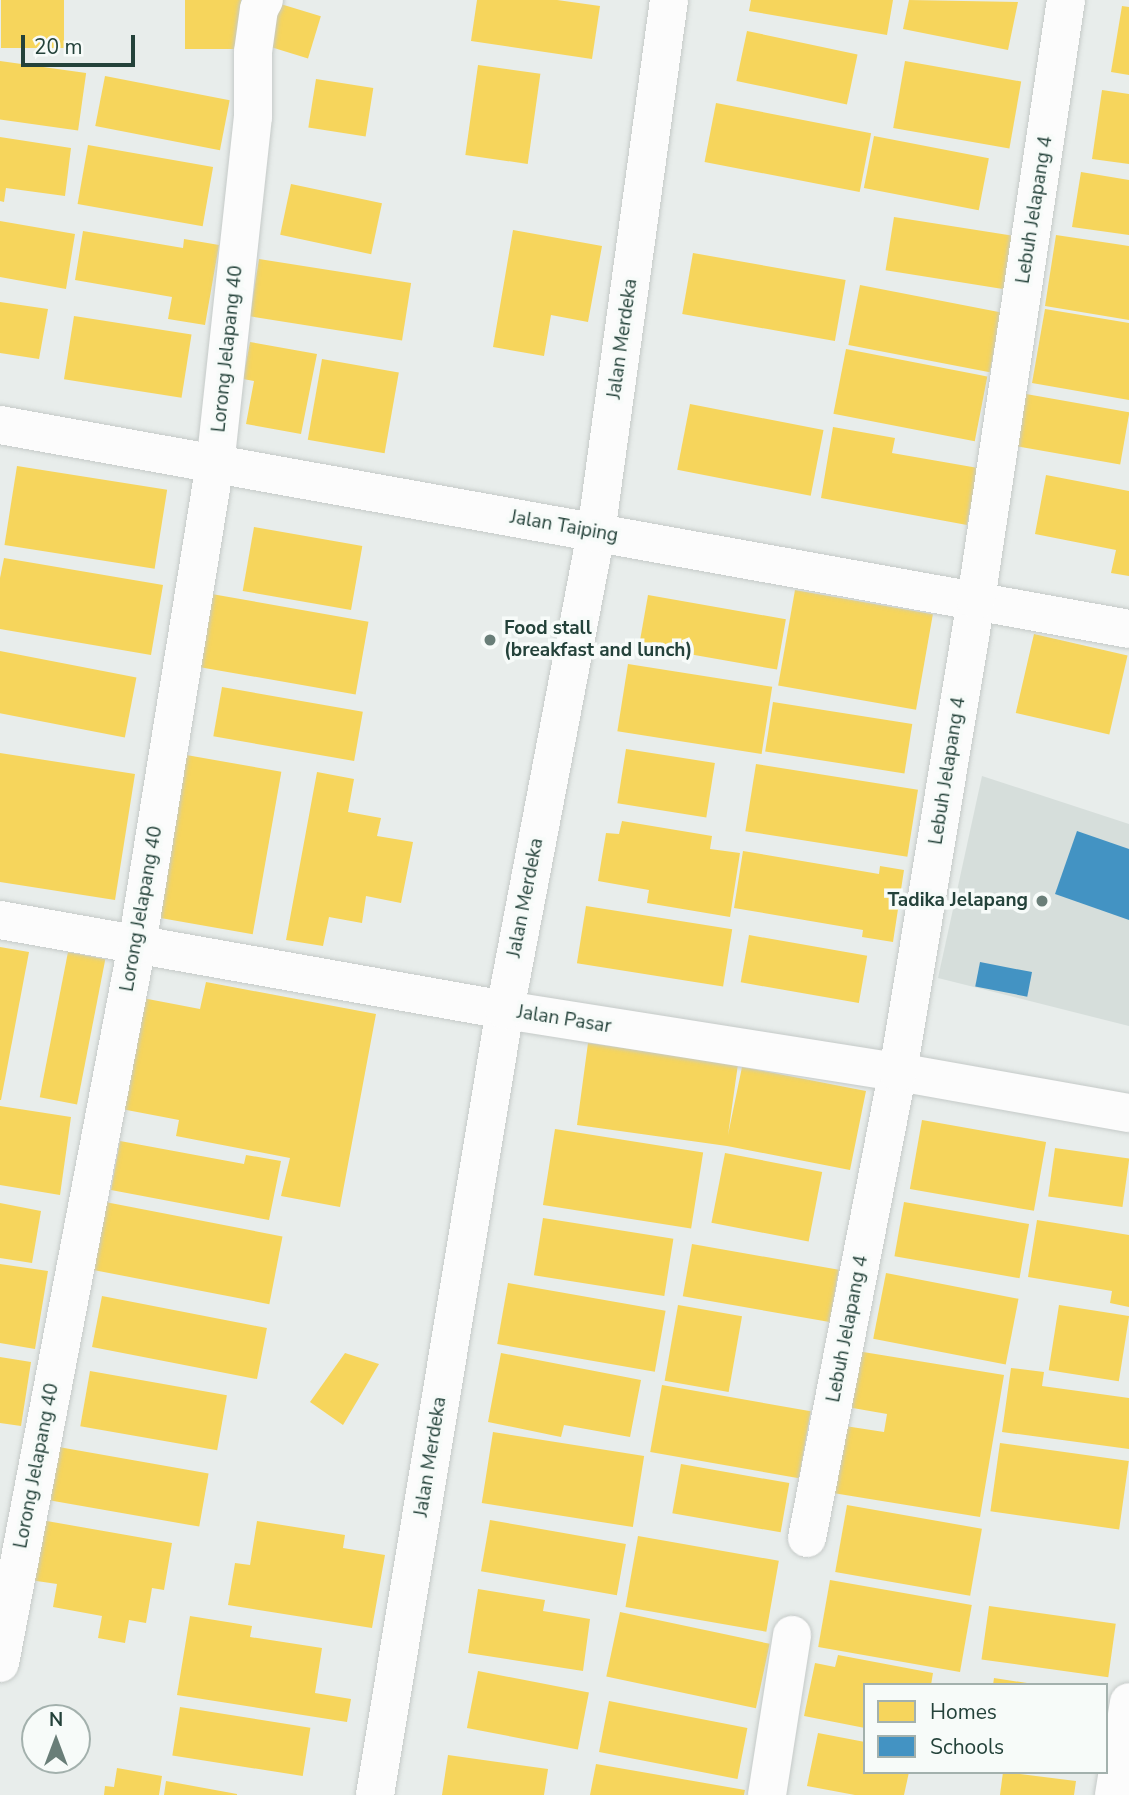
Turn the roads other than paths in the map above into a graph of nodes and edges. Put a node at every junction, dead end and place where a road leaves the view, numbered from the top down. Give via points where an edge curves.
1 (264, 0) edge
2 (670, 0) edge
3 (1066, 0) edge
4 (0, 425) edge
5 (215, 466) junction
6 (596, 533) junction
7 (976, 600) junction
8 (1129, 629) edge
9 (0, 920) edge
10 (137, 945) junction
11 (505, 1010) junction
12 (898, 1072) junction
13 (1129, 1113) edge
14 (807, 1538) dead end
15 (792, 1635) dead end
16 (0, 1663) edge
17 (1129, 1702) edge
18 (375, 1795) edge
19 (767, 1795) edge
20 (1114, 1795) edge

1 - 5 street, Lorong Jelapang 40 via 253,52 250,150
2 - 6 street, Jalan Merdeka
3 - 7 street, Lebuh Jelapang 4
4 - 5 street, Jalan Taiping
5 - 6 street, Jalan Taiping
5 - 10 street, Lorong Jelapang 40
6 - 7 street, Jalan Taiping
6 - 11 street, Jalan Merdeka
7 - 8 street, Jalan Taiping
7 - 12 street, Lebuh Jelapang 4
9 - 10 street, Jalan Pasar
10 - 11 street, Jalan Pasar
10 - 16 street, Lorong Jelapang 40
11 - 12 street, Jalan Pasar
11 - 18 street, Jalan Merdeka
12 - 13 street, Jalan Pasar
12 - 14 street, Lebuh Jelapang 4
15 - 19 street
17 - 20 street

